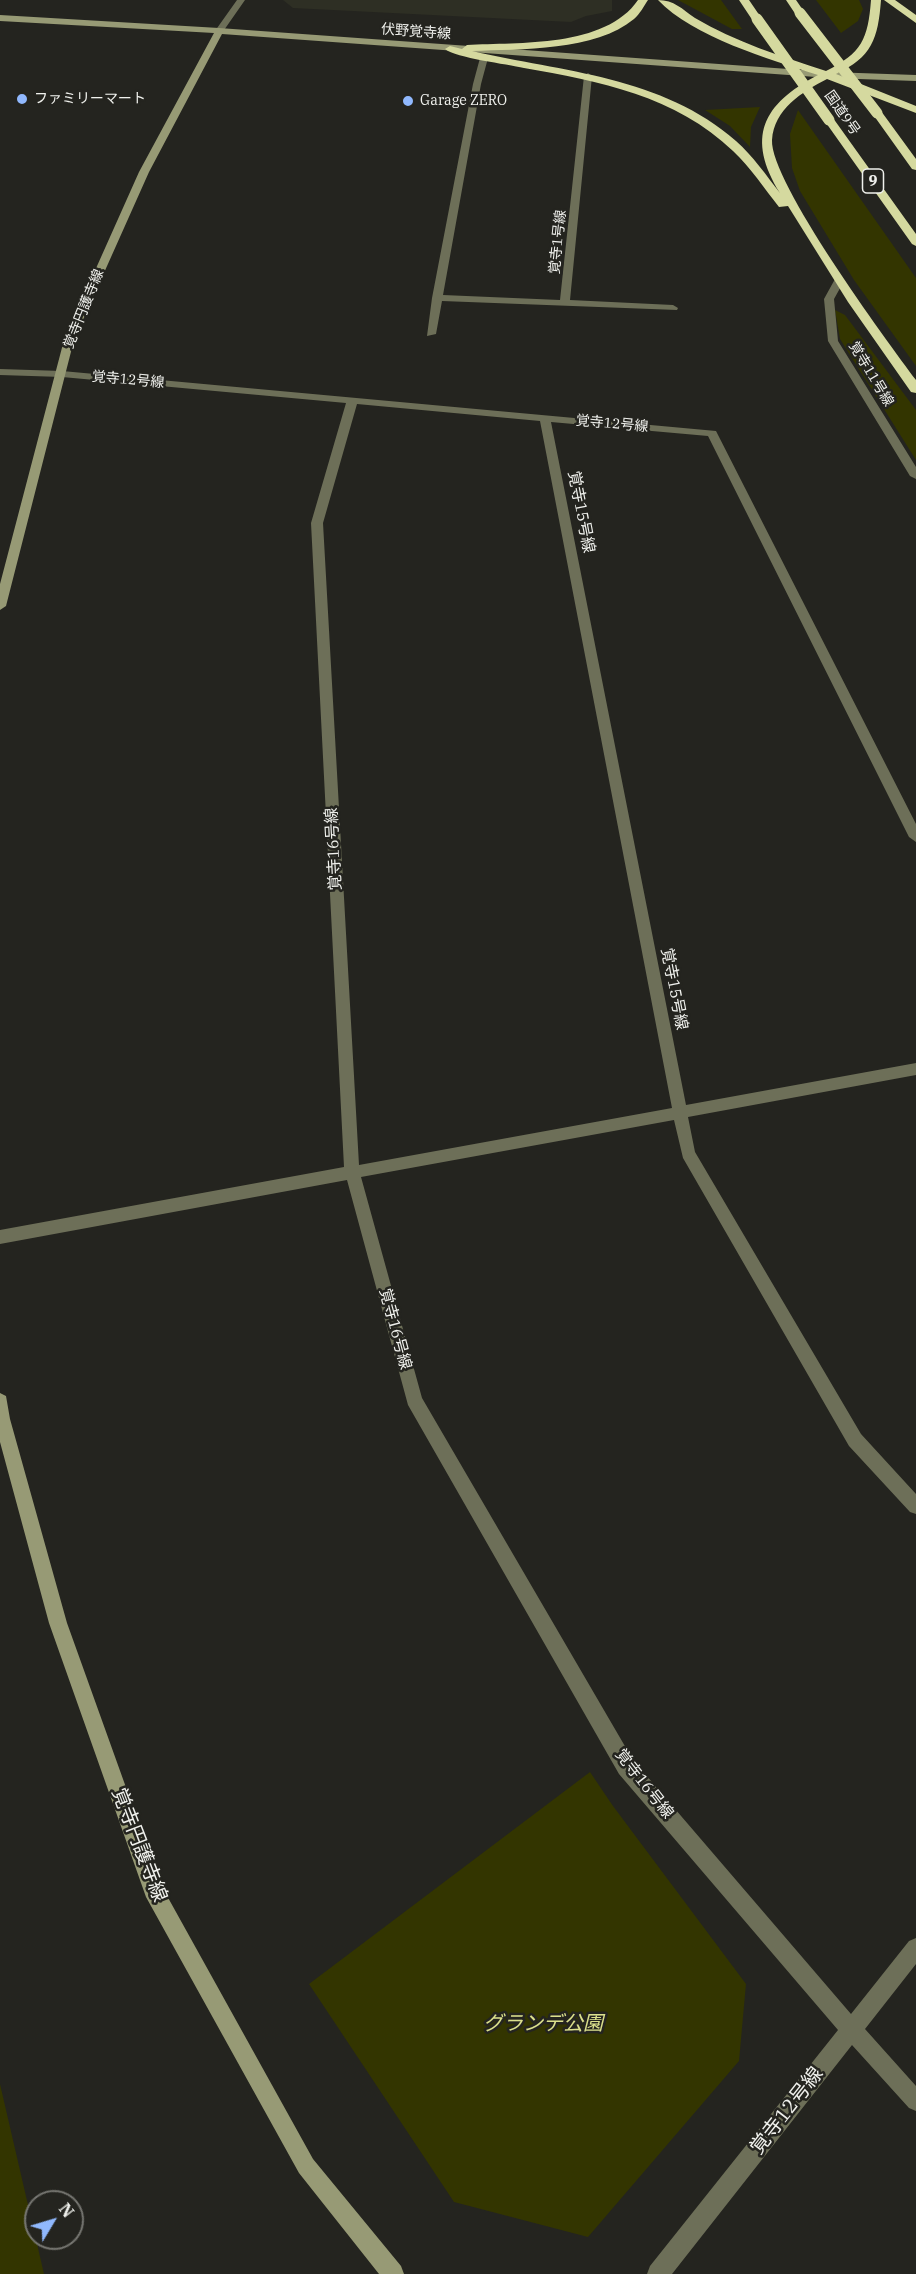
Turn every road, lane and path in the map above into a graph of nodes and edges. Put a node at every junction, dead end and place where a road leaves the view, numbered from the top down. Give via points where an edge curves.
1 (240, 0) edge
2 (643, 0) edge
3 (663, 0) edge
4 (744, 0) edge
5 (791, 0) edge
6 (876, 0) edge
7 (889, 0) edge
8 (0, 18) edge
9 (916, 21) edge
10 (219, 31) junction
11 (450, 49) junction
12 (484, 58) junction
13 (830, 75) junction
14 (588, 76) junction
15 (916, 78) edge
16 (916, 110) edge
17 (916, 167) edge
18 (916, 242) edge
19 (820, 251) junction
20 (838, 281) junction
21 (437, 298) junction
22 (565, 303) junction
23 (673, 308) dead end
24 (431, 334) dead end
25 (0, 372) edge
26 (62, 374) junction
27 (916, 389) edge
28 (352, 401) junction
29 (545, 418) junction
30 (916, 476) edge
31 (0, 606) edge
32 (916, 837) edge
33 (916, 1069) edge
34 (679, 1113) junction
35 (352, 1172) junction
36 (0, 1237) edge
37 (0, 1401) edge
38 (916, 1506) edge
39 (916, 1948) edge
40 (851, 2029) junction
41 (916, 2101) edge
42 (393, 2274) edge
43 (658, 2274) edge

1 - 10 street
2 - 11 highway via 626,22 583,37
3 - 13 highway via 723,38
4 - 18 highway, 国道9号 / 9, bridge
5 - 17 highway, 国道9号, bridge
6 - 13 highway via 866,48 854,61
7 - 9 highway
8 - 10 street, 伏野覚寺線
10 - 11 street, 伏野覚寺線
10 - 26 street, 覚寺円護寺線 via 144,172 69,340
11 - 12 highway
11 - 13 street, 伏野覚寺線
12 - 14 highway
12 - 21 street
13 - 15 street, 伏野覚寺線
13 - 16 highway via 870,88
13 - 19 highway via 787,99 773,117 767,138 769,160
14 - 19 highway via 651,94 715,129 748,161
14 - 22 street, 覚寺1号線
19 - 20 highway
20 - 27 highway
20 - 30 street, 覚寺11号線 via 829,299 833,341
21 - 22 street
21 - 24 street
22 - 23 street
25 - 26 street, 覚寺12号線
26 - 28 street, 覚寺12号線
26 - 31 street, 覚寺円護寺線
28 - 29 street, 覚寺12号線
28 - 35 street, 覚寺16号線 via 316,523
29 - 32 street, 覚寺12号線 via 712,433
29 - 34 street, 覚寺15号線
33 - 34 street
34 - 35 street
34 - 38 street, 覚寺15号線 via 688,1153 855,1440
35 - 36 street
35 - 40 street, 覚寺16号線 via 414,1400 620,1757
37 - 42 street, 覚寺円護寺線 via 58,1623 153,1890 306,2166
39 - 40 street, 覚寺12号線
40 - 41 street, 覚寺16号線
40 - 43 street, 覚寺12号線

